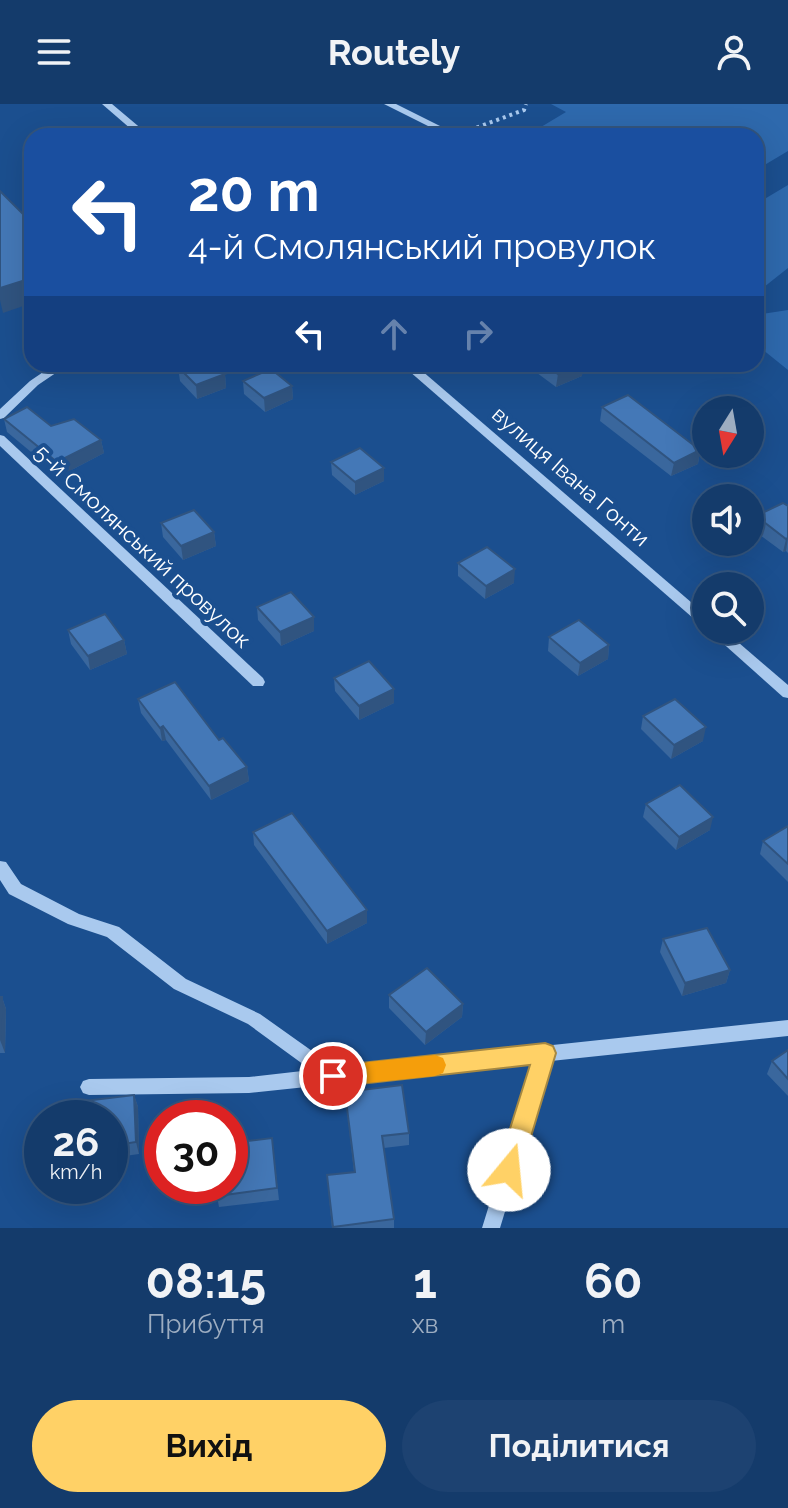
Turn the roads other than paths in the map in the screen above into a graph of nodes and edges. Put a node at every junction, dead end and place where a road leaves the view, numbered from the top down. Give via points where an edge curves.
1 (107, 104) edge
2 (389, 104) edge
3 (136, 128) edge
4 (438, 128) edge
5 (51, 372) edge
6 (416, 372) edge
7 (0, 415) edge
8 (0, 439) edge
9 (692, 610) edge
10 (731, 644) edge
11 (258, 682) dead end
12 (788, 693) edge
13 (0, 867) edge
14 (788, 1028) edge
15 (545, 1053) junction
16 (333, 1076) junction
17 (89, 1087) dead end
18 (491, 1228) edge

1 - 3 street
2 - 4 street
5 - 7 street
6 - 9 street, вулиця Івана Гонти
8 - 11 street, 5-й Смолянський провулок
10 - 12 street
13 - 16 street via 15,889 113,932 180,984 254,1019
14 - 15 street
15 - 16 street
15 - 18 street
16 - 17 street via 249,1085

